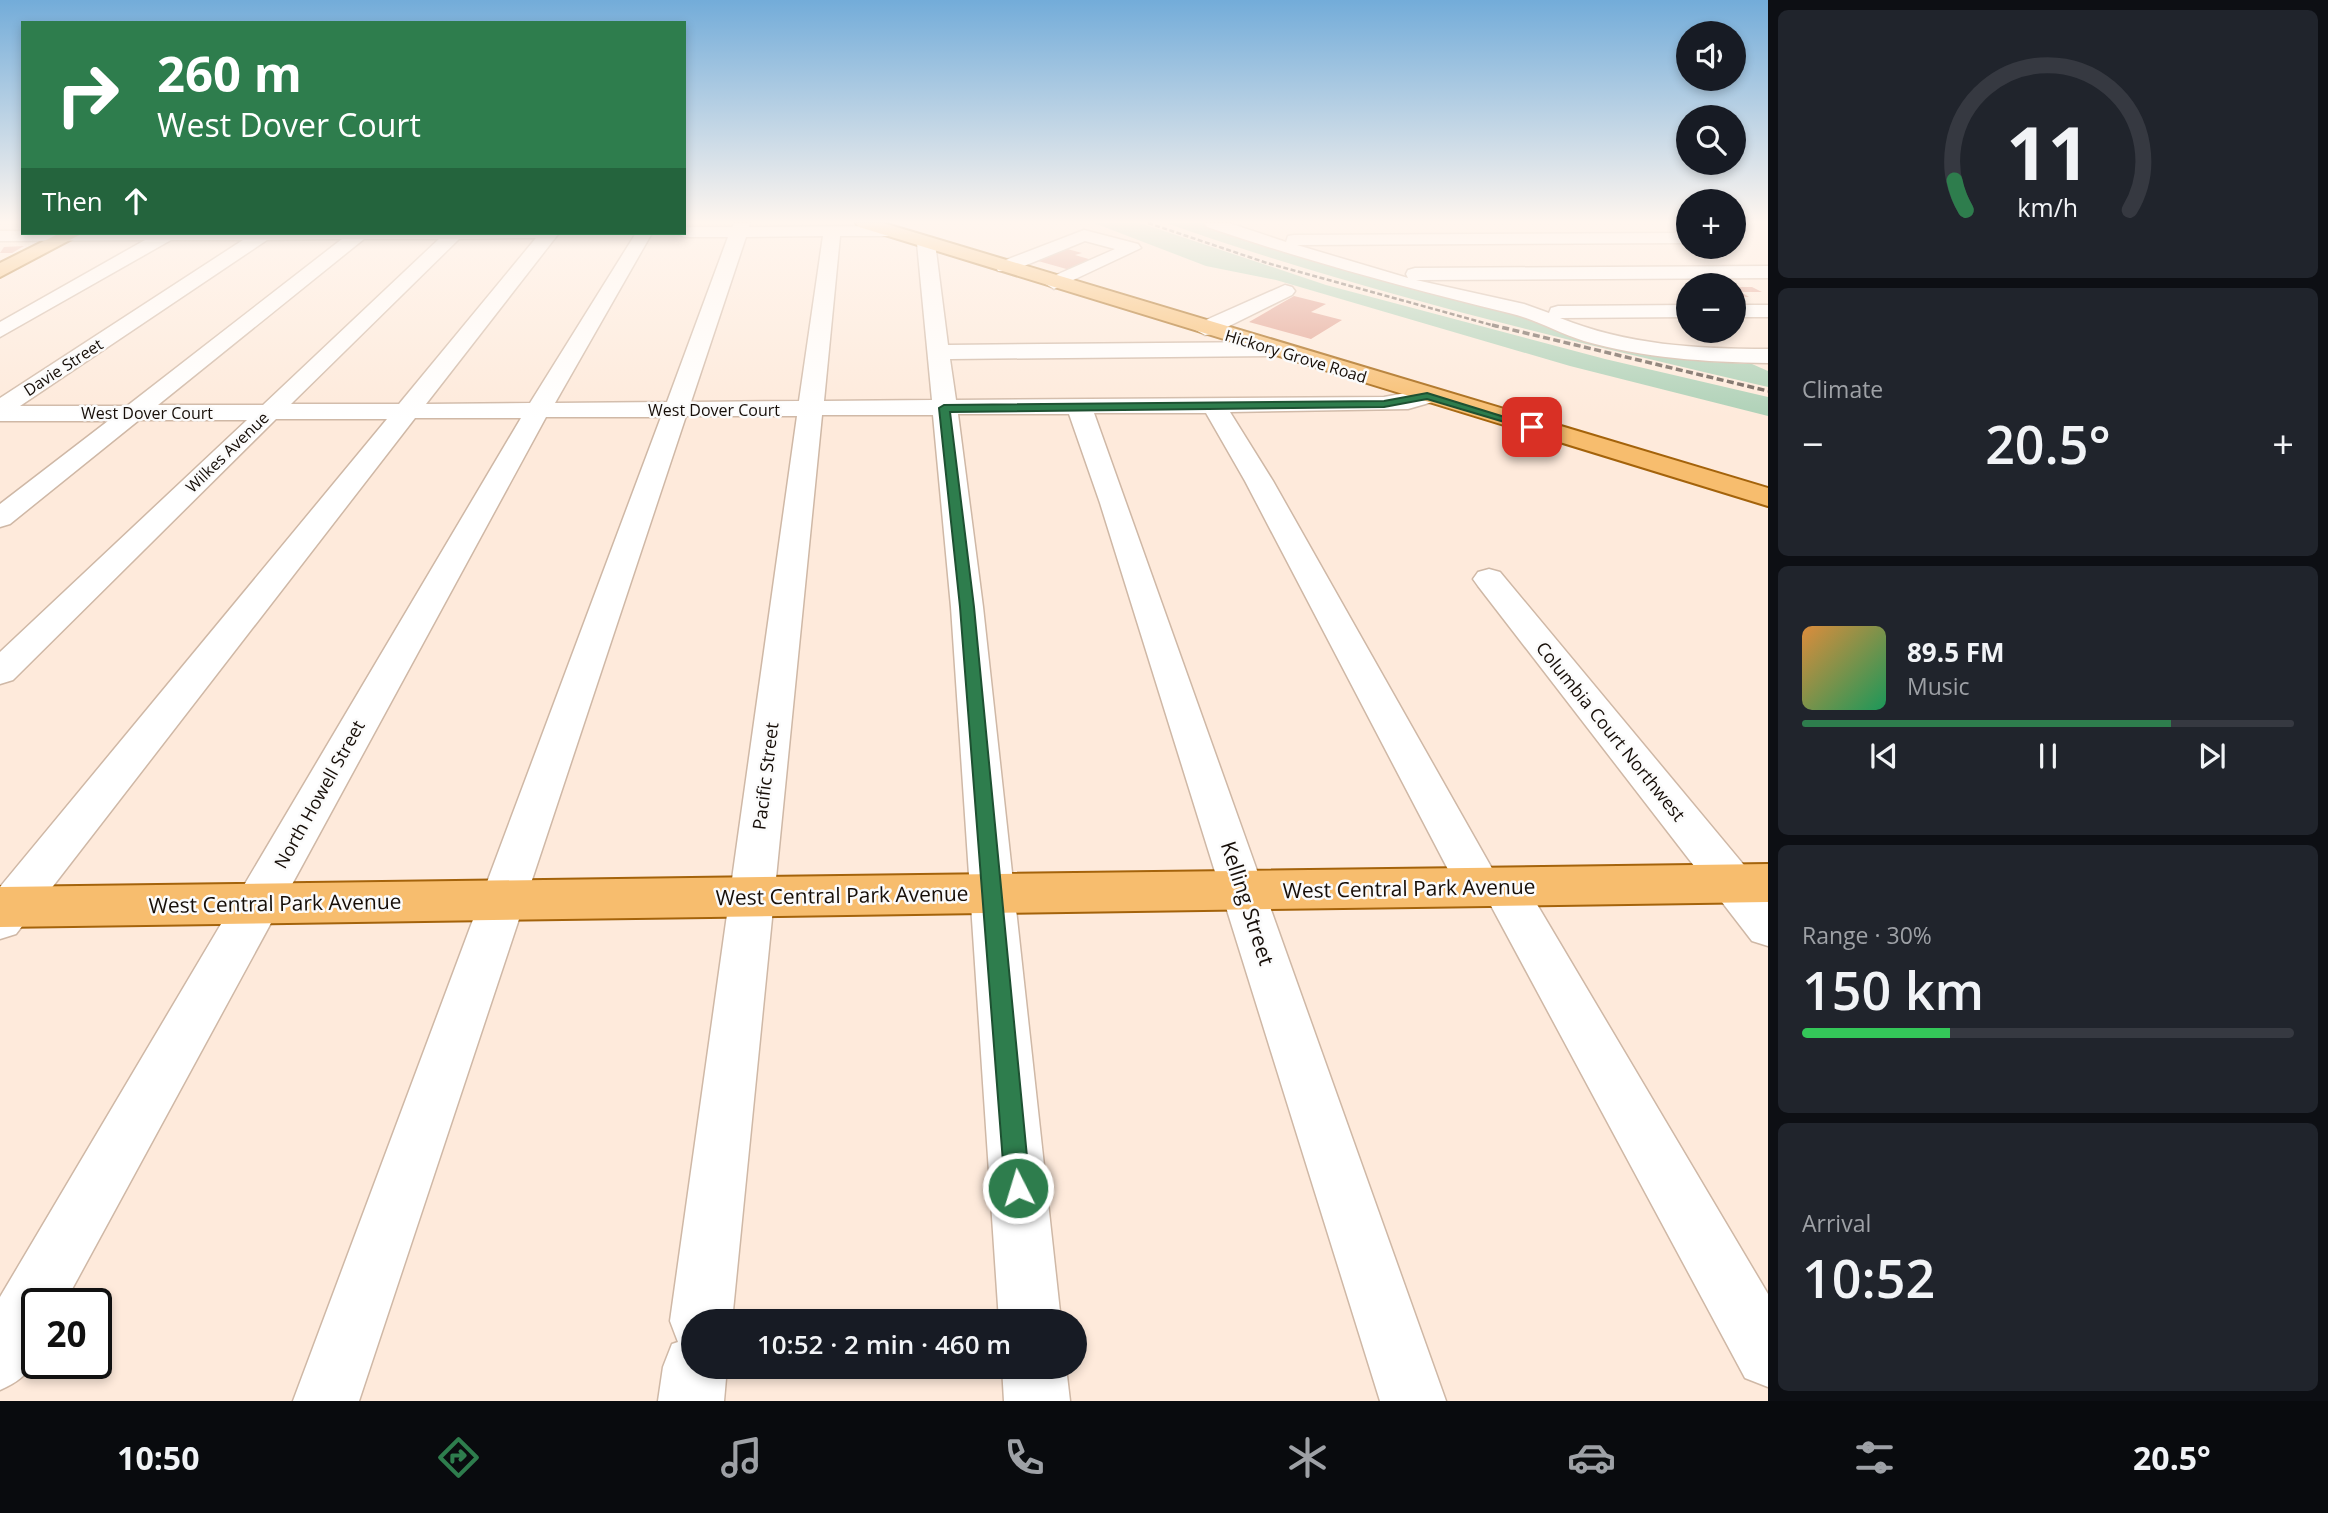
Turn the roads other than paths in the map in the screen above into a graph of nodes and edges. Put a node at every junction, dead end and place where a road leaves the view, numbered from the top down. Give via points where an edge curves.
1 (74, 288) edge
2 (184, 288) edge
3 (290, 288) edge
4 (397, 288) edge
5 (505, 288) edge
6 (611, 288) edge
7 (718, 288) edge
8 (836, 288) edge
9 (922, 288) edge
10 (1093, 288) edge
11 (1424, 288) edge
12 (1499, 288) edge
13 (1286, 291) dead end
14 (1768, 310) edge
15 (1676, 311) edge
16 (1746, 311) edge
17 (1529, 312) junction
18 (1205, 329) junction
19 (0, 331) edge
20 (1272, 349) junction
21 (939, 352) junction
22 (1768, 356) edge
23 (1427, 396) junction
24 (1214, 406) junction
25 (1079, 407) junction
26 (944, 408) junction
27 (810, 409) junction
28 (673, 410) junction
29 (0, 411) edge
30 (539, 411) junction
31 (267, 412) junction
32 (404, 412) junction
33 (132, 413) junction
34 (1768, 497) edge
35 (0, 518) edge
36 (1489, 579) dead end
37 (0, 672) edge
38 (1750, 883) edge
39 (1492, 887) junction
40 (1243, 890) junction
41 (991, 893) junction
42 (751, 897) junction
43 (501, 900) junction
44 (257, 904) junction
45 (4, 911) edge
46 (1768, 927) edge
47 (702, 1309) edge
48 (1029, 1309) edge
49 (1768, 1355) edge
50 (0, 1358) edge
51 (694, 1379) edge
52 (1035, 1379) edge
53 (326, 1401) edge
54 (691, 1401) edge
55 (1037, 1401) edge
56 (1413, 1401) edge

1 - 19 street
2 - 29 street, Davie Street
3 - 33 street
4 - 31 street, Wilkes Avenue
5 - 32 street
6 - 30 street, North Howell Street
7 - 28 street
8 - 27 street, Pacific Street
9 - 21 street
10 - 18 main road, Hickory Grove Road
11 - 17 street
12 - 17 street
13 - 18 street
14 - 16 street
15 - 17 street
17 - 22 street via 1564,327 1653,349 1705,356
18 - 20 main road, Hickory Grove Road
20 - 21 street
20 - 23 main road, Hickory Grove Road
21 - 26 street
23 - 24 street, West Dover Court via 1384,404
23 - 34 main road, Hickory Grove Road
24 - 25 street, West Dover Court
24 - 39 street
25 - 26 street, West Dover Court
25 - 40 street, Kelling Street
26 - 27 street, West Dover Court
26 - 41 street via 967,607
27 - 28 street, West Dover Court
27 - 42 street, Pacific Street
28 - 30 street, West Dover Court
28 - 43 street
29 - 33 street, West Dover Court
30 - 32 street, West Dover Court
30 - 44 street, North Howell Street
31 - 32 street, West Dover Court
31 - 33 street, West Dover Court
31 - 37 street, Wilkes Avenue
32 - 45 street
33 - 35 street
36 - 38 street, Columbia Court Northwest
38 - 39 main road, West Central Park Avenue
38 - 46 street, Columbia Court Northwest
39 - 40 main road, West Central Park Avenue
39 - 49 street
40 - 41 main road, West Central Park Avenue
40 - 56 street, Kelling Street
41 - 42 main road, West Central Park Avenue
41 - 48 street
42 - 43 main road, West Central Park Avenue
42 - 47 street, Pacific Street
43 - 44 main road, West Central Park Avenue
43 - 53 street
44 - 45 main road, West Central Park Avenue
44 - 50 street, North Howell Street
51 - 54 street
52 - 55 street

